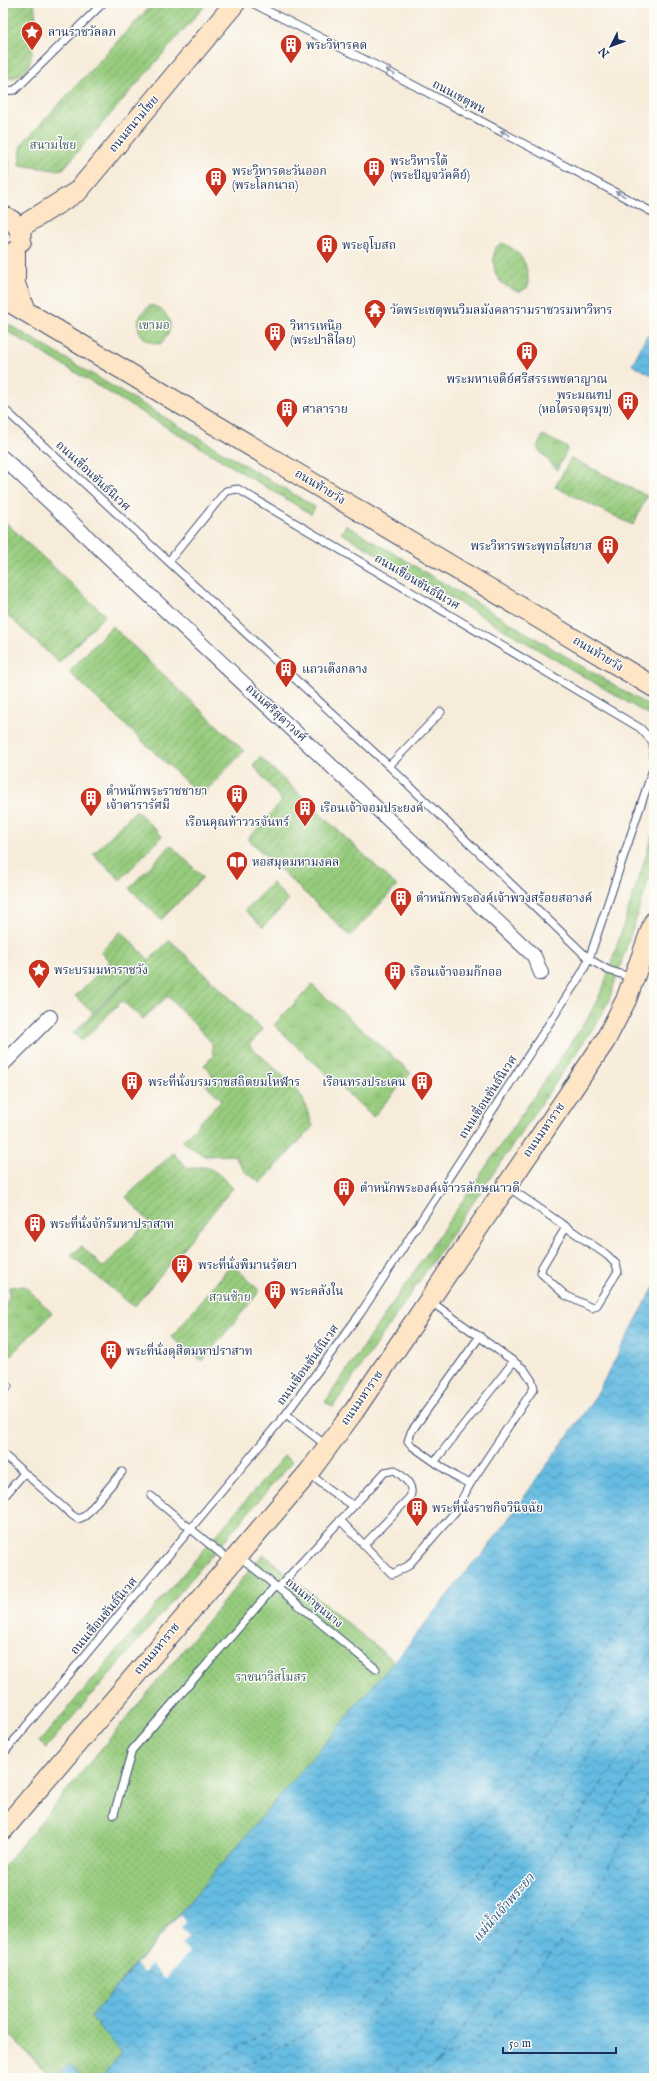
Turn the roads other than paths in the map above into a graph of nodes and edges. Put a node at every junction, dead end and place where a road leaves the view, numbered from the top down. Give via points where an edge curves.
1 (103, 3) edge
2 (235, 3) edge
3 (252, 3) edge
4 (5, 93) edge
5 (4, 162) edge
6 (3, 210) edge
7 (654, 212) edge
8 (3, 216) edge
9 (19, 228) junction
10 (11, 259) edge
11 (3, 298) edge
12 (24, 309) junction
13 (3, 408) edge
14 (3, 458) edge
15 (169, 561) junction
16 (654, 687) edge
17 (441, 712) dead end
18 (654, 760) edge
19 (389, 766) junction
20 (654, 766) edge
21 (654, 922) edge
22 (589, 959) junction
23 (541, 973) dead end
24 (635, 979) junction
25 (50, 1017) dead end
26 (3, 1064) edge
27 (505, 1185) junction
28 (566, 1227) junction
29 (428, 1300) junction
30 (480, 1336) junction
31 (514, 1361) junction
32 (286, 1414) junction
33 (328, 1447) junction
34 (3, 1454) edge
35 (435, 1461) junction
36 (122, 1472) dead end
37 (308, 1472) junction
38 (24, 1473) junction
39 (470, 1484) junction
40 (151, 1496) dead end
41 (3, 1498) edge
42 (354, 1506) junction
43 (340, 1520) junction
44 (191, 1529) junction
45 (364, 1545) junction
46 (234, 1558) junction
47 (277, 1587) junction
48 (376, 1669) dead end
49 (3, 1754) edge
50 (114, 1814) dead end
51 (3, 1830) edge

1 - 4 lane via 15,90
2 - 9 street, ถนนสนามไชย via 78,191
7 -> 3 lane, ถนนเชตุพน
5 - 6 lane
8 - 9 street
9 - 10 street via 21,242
10 - 12 street via 15,284
11 - 12 street, ถนนท้ายวัง
12 - 16 street, ถนนท้ายวัง
13 - 15 lane, ถนนเขื่อนขันธ์นิเวศ
14 - 23 street, ถนนศรีสุดาวงศ์ via 534,956
15 - 18 lane, ถนนเขื่อนขันธ์นิเวศ via 226,491 238,489 640,728 652,742
15 - 19 lane, ถนนเขื่อนขันธ์นิเวศ
17 - 19 lane
19 - 22 lane, ถนนเขื่อนขันธ์นิเวศ
20 - 22 lane, ถนนเขื่อนขันธ์นิเวศ
21 - 24 street, ถนนมหาราช
22 - 24 lane via 608,970
22 - 32 lane, ถนนเขื่อนขันธ์นิเวศ via 360,1314
24 - 27 street, ถนนมหาราช via 617,1021 605,1041
25 - 26 street
27 - 28 lane
27 - 29 street, ถนนมหาราช
28 - 28 lane via 541,1273 565,1295 592,1308 597,1305 616,1274 616,1264
29 - 30 lane
29 - 33 street, ถนนมหาราช
30 - 31 lane
30 - 35 lane via 411,1432 408,1441 412,1446
31 - 35 lane
31 - 39 lane via 524,1369 534,1388
32 - 33 lane
32 - 44 lane, ถนนเขื่อนขันธ์นิเวศ
33 - 37 street, ถนนมหาราช
34 - 38 lane
35 - 39 lane
36 - 38 lane via 85,1516 78,1519
37 - 42 lane
37 - 46 street, ถนนมหาราช
38 - 41 lane
39 - 45 lane via 455,1512 401,1571 392,1574
40 - 44 lane, ถนนท่าขุนนาง
42 - 43 lane
42 - 45 lane via 385,1472 395,1470 410,1484 410,1497
43 - 45 lane
43 - 47 lane
44 - 46 lane, ถนนท่าขุนนาง
44 - 49 lane, ถนนเขื่อนขันธ์นิเวศ
46 - 47 lane, ถนนท่าขุนนาง
46 - 51 street, ถนนมหาราช
47 - 48 lane, ถนนท่าขุนนาง
47 - 50 lane via 132,1750

